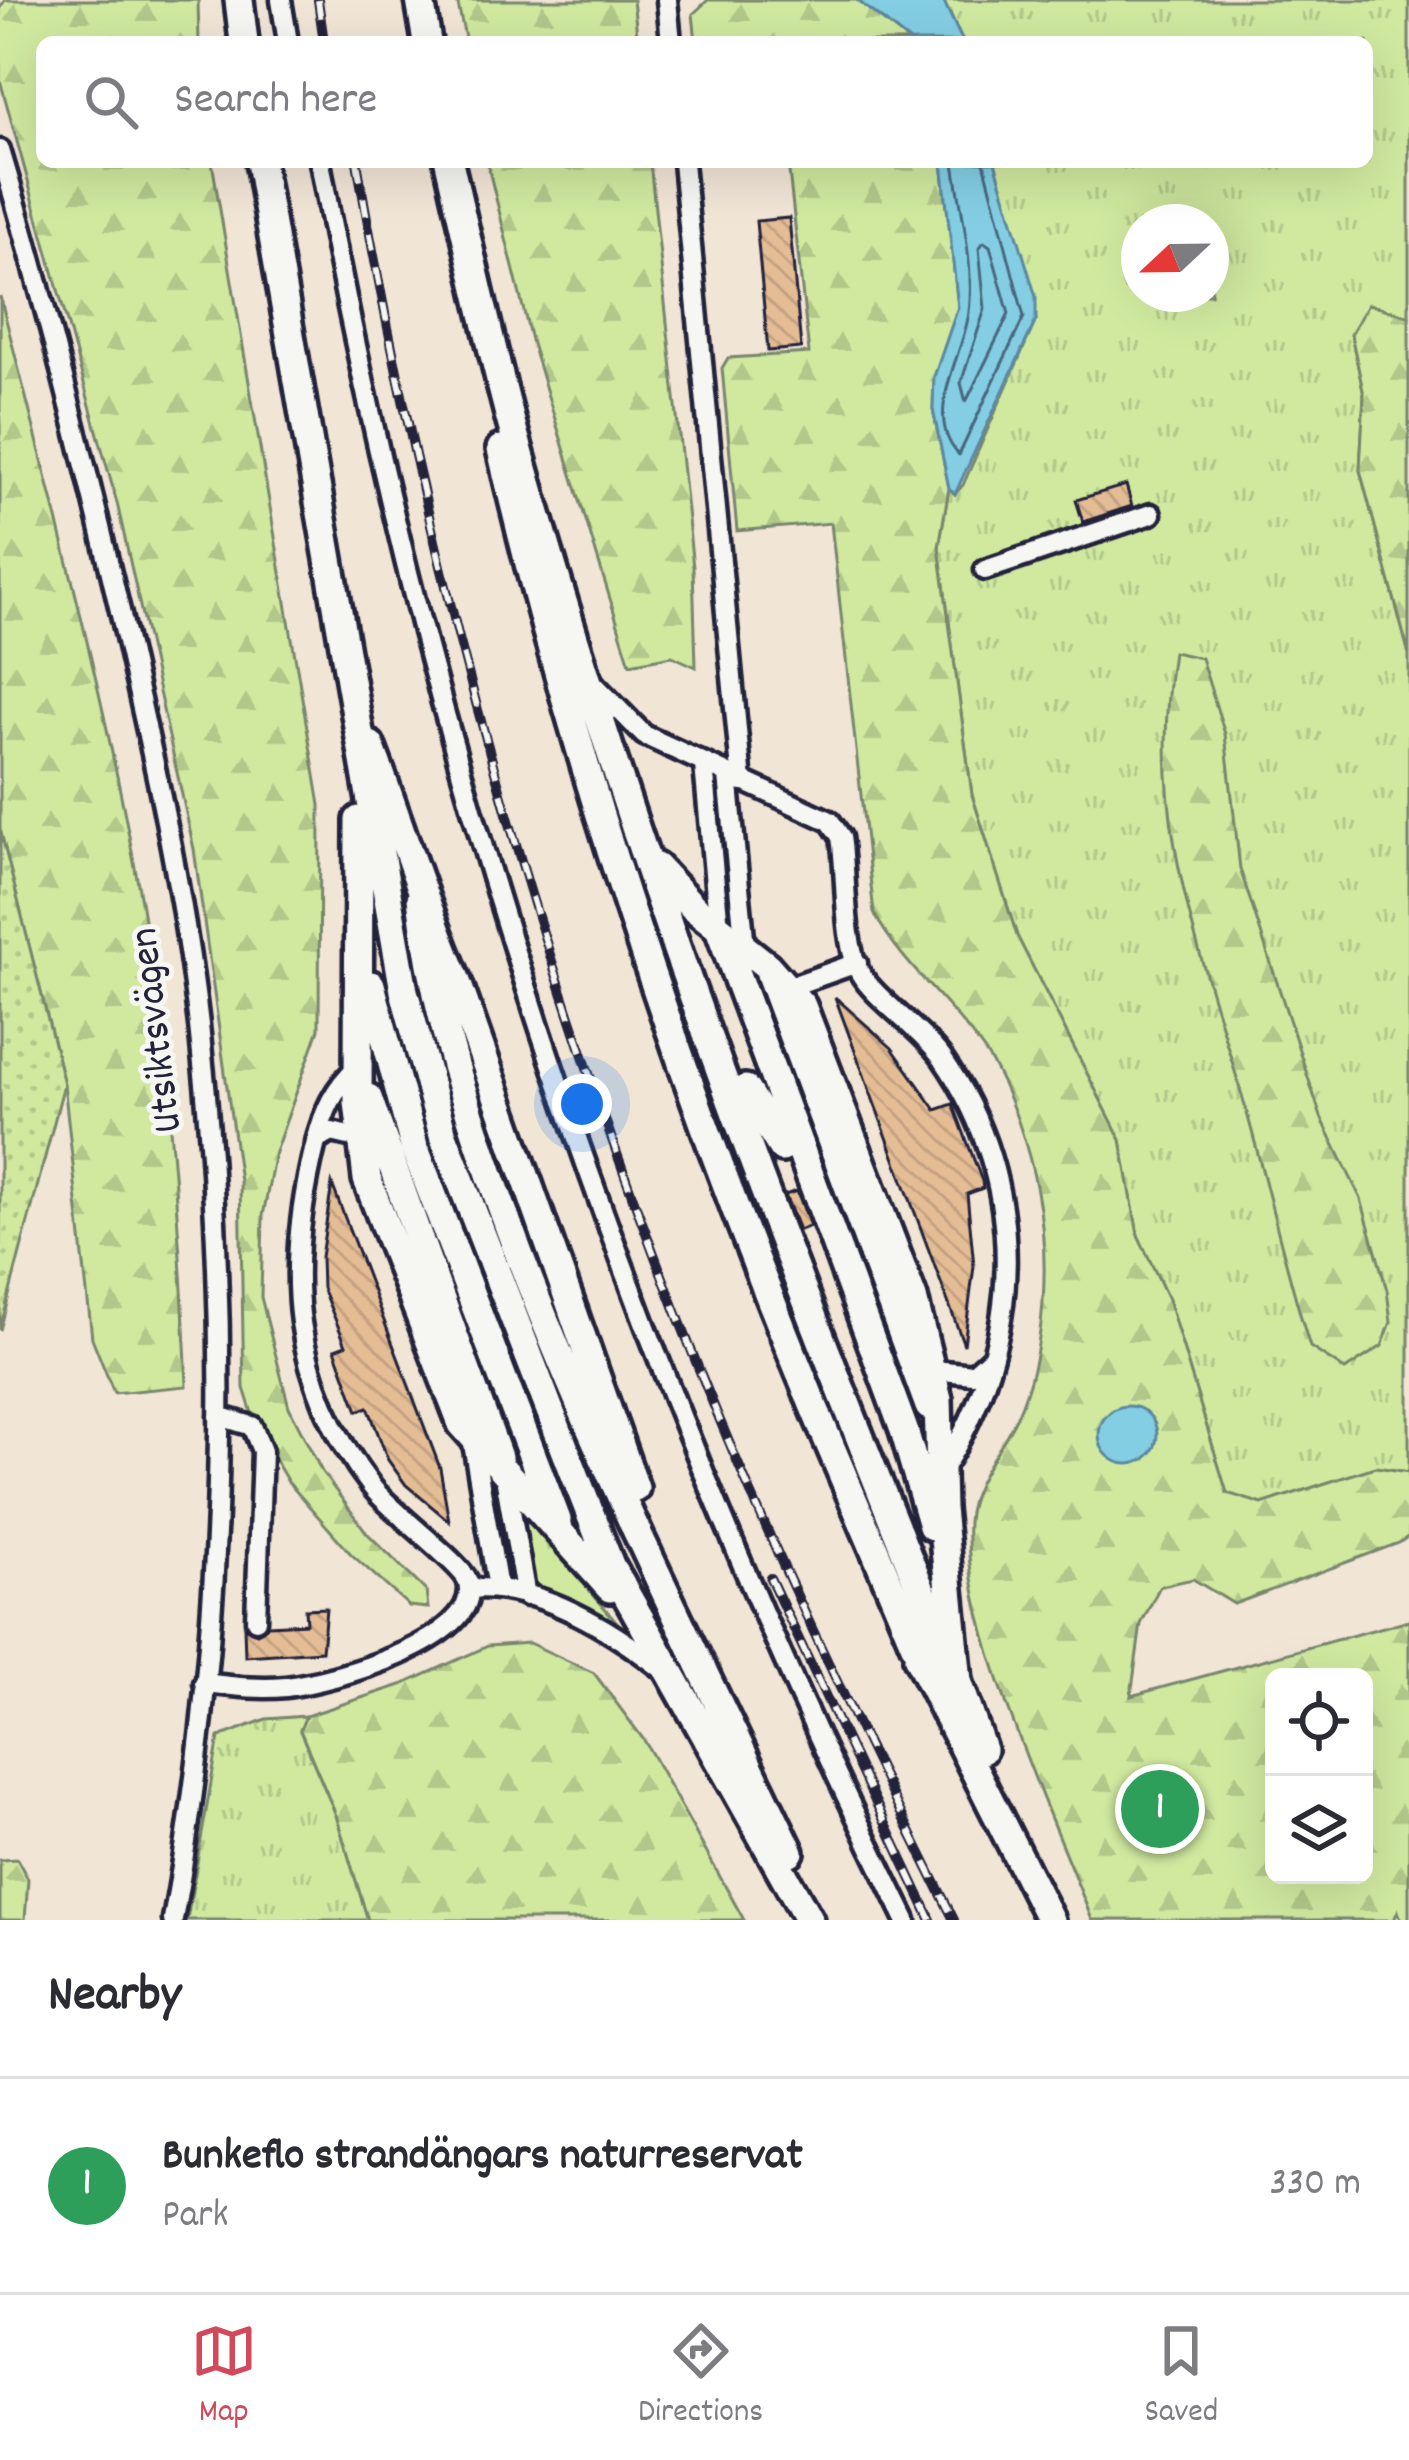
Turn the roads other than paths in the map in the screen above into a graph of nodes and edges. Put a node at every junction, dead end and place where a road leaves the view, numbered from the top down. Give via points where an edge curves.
1 (239, 0) edge
2 (281, 0) edge
3 (420, 0) edge
4 (667, 0) edge
5 (243, 36) edge
6 (287, 36) edge
7 (426, 36) edge
8 (670, 36) edge
9 (0, 150) edge
10 (261, 168) edge
11 (321, 168) edge
12 (449, 168) edge
13 (449, 168) edge
14 (684, 168) edge
15 (1150, 514) dead end
16 (985, 570) dead end
17 (588, 677) junction
18 (351, 696) junction
19 (704, 765) junction
20 (735, 779) junction
21 (643, 850) junction
22 (670, 886) junction
23 (388, 907) junction
24 (719, 928) junction
25 (362, 939) junction
26 (745, 947) junction
27 (857, 963) junction
28 (767, 966) junction
29 (789, 987) junction
30 (360, 1002) junction
31 (359, 1065) junction
32 (745, 1089) junction
33 (779, 1121) junction
34 (359, 1136) junction
35 (317, 1140) junction
36 (386, 1157) junction
37 (999, 1348) junction
38 (934, 1370) junction
39 (218, 1415) junction
40 (939, 1432) junction
41 (472, 1438) junction
42 (942, 1470) junction
43 (504, 1472) junction
44 (536, 1508) junction
45 (941, 1508) junction
46 (565, 1538) junction
47 (596, 1571) junction
48 (947, 1583) junction
49 (498, 1588) junction
50 (470, 1589) junction
51 (526, 1596) junction
52 (675, 1606) junction
53 (256, 1620) dead end
54 (643, 1626) junction
55 (674, 1678) junction
56 (958, 1682) junction
57 (204, 1683) junction
58 (1018, 1850) junction
59 (172, 1920) edge
60 (808, 1920) edge
61 (823, 1920) edge
62 (906, 1920) edge
63 (1051, 1920) edge

1 - 5 highway
2 - 6 street
3 - 7 highway
4 - 8 street
9 - 39 street, Utsiktsvägen via 89,478 182,912 208,1124
10 - 18 highway
11 - 62 street via 415,607 554,1081 744,1575
12 - 17 highway via 516,442
13 - 58 highway via 484,378 542,621 675,1088 872,1573
14 - 20 street
15 - 16 street
17 - 19 street via 644,735
17 - 21 highway
18 - 23 highway
18 - 25 highway
18 - 52 highway via 397,808 499,1156
19 - 20 street
19 - 24 street
20 - 26 street
20 - 27 street via 836,829
21 - 22 highway
21 - 56 highway via 775,1220
22 - 24 highway
22 - 32 highway
23 - 47 highway via 391,995 419,1109
23 - 52 highway via 545,1365
23 - 54 highway via 413,1032 456,1171 610,1565
24 - 26 highway
24 - 33 highway
25 - 30 highway
25 - 46 highway via 414,1146
26 - 28 highway
26 - 45 highway
27 - 29 street
27 - 37 street via 946,1065 993,1162 1007,1253
28 - 29 highway
28 - 40 highway
29 - 38 highway via 822,1056
30 - 31 highway
30 - 44 highway via 400,1151
31 - 34 highway
31 - 35 street via 329,1101
31 - 36 highway
32 - 33 highway
32 - 56 highway
33 - 48 highway via 904,1430
33 - 56 highway via 916,1513
34 - 35 street via 332,1132
34 - 36 street
34 - 41 highway via 382,1222
35 - 50 street via 295,1251 310,1367 330,1421 372,1488 460,1567
36 - 43 highway
37 - 38 street via 973,1374
37 - 42 street
38 - 40 highway
39 - 53 street via 252,1426 262,1451
39 - 57 street, Utsiktsvägen
40 - 42 highway
41 - 43 highway
41 - 49 street
42 - 45 highway
43 - 44 highway
43 - 51 street
44 - 46 highway
45 - 48 highway
46 - 47 highway
47 - 54 highway
48 - 56 highway
49 - 50 street
49 - 51 street
50 - 57 street via 454,1624 372,1665 290,1687
51 - 55 street via 618,1637
52 - 61 highway
54 - 55 highway
55 - 60 highway
56 - 58 highway
57 - 59 street, Utsiktsvägen
58 - 63 highway

